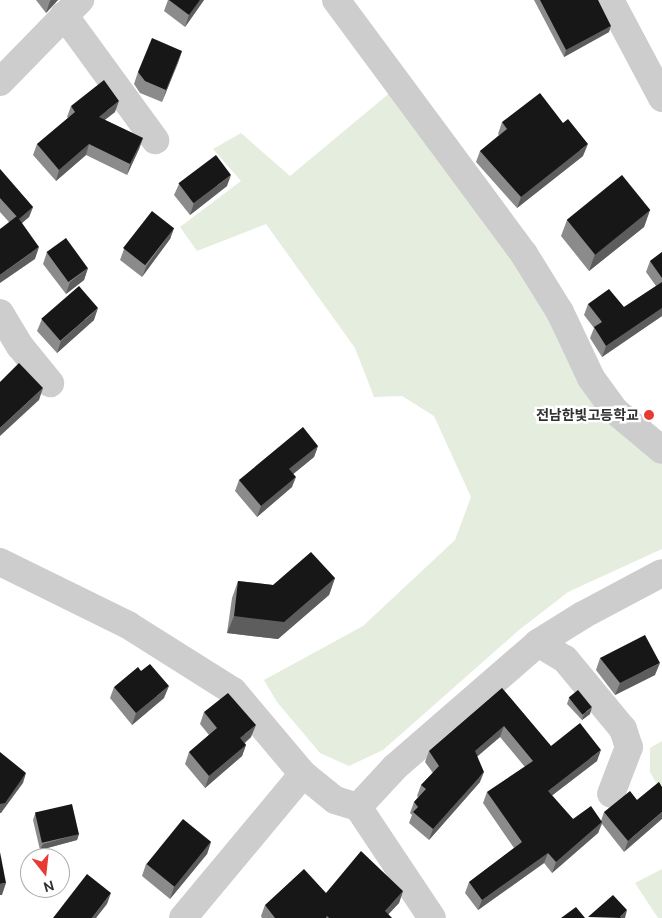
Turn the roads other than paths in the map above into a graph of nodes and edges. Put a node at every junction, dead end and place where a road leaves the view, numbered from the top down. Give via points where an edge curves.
1 (336, 0) edge
2 (610, 0) edge
3 (72, 7) edge
4 (0, 82) edge
5 (662, 98) edge
6 (154, 140) dead end
7 (0, 313) edge
8 (50, 383) dead end
9 (662, 450) edge
10 (0, 562) edge
11 (662, 573) edge
12 (538, 643) junction
13 (303, 774) junction
14 (611, 794) dead end
15 (358, 807) junction
16 (183, 918) edge
17 (432, 918) edge

1 - 9 street via 524,254 560,312 590,378 614,410
2 - 5 street
3 - 4 street
3 - 6 street
7 - 8 street via 20,346
10 - 13 street via 128,625 233,690
11 - 12 street via 582,615
12 - 14 street via 565,660 623,728 629,746
12 - 15 street via 395,767
13 - 15 street via 335,800
13 - 16 street
15 - 17 street

